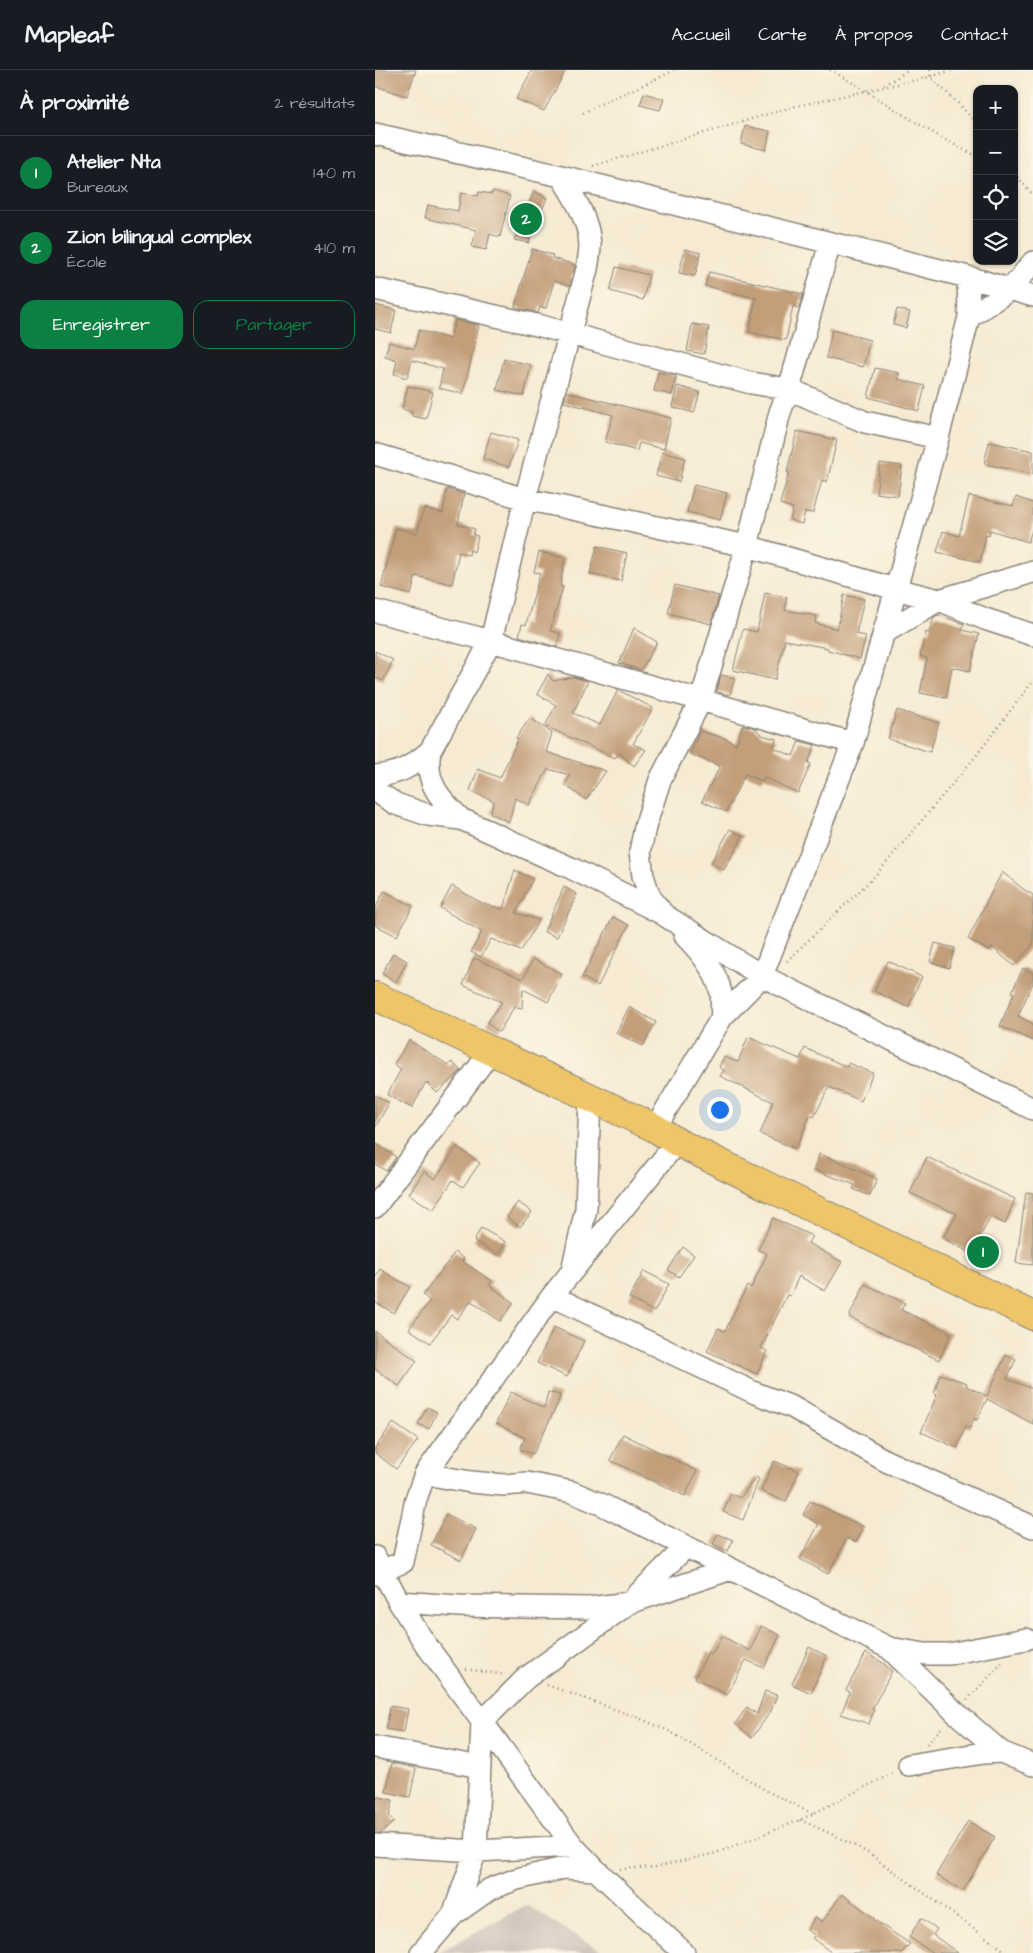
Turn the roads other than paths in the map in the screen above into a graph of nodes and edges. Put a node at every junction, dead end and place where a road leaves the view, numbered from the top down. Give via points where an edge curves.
1 (375, 134) edge
2 (561, 176) junction
3 (830, 243) junction
4 (1033, 262) edge
5 (968, 277) junction
6 (375, 289) edge
7 (1011, 289) junction
8 (1033, 296) edge
9 (969, 317) junction
10 (570, 334) junction
11 (751, 383) junction
12 (789, 389) junction
13 (780, 412) junction
14 (938, 438) junction
15 (375, 454) edge
16 (525, 499) junction
17 (747, 546) junction
18 (1033, 572) edge
19 (895, 589) junction
20 (939, 600) junction
21 (375, 611) edge
22 (884, 633) junction
23 (1033, 635) edge
24 (491, 641) junction
25 (701, 700) junction
26 (853, 743) junction
27 (430, 751) junction
28 (375, 776) edge
29 (375, 791) edge
30 (461, 819) junction
31 (664, 915) junction
32 (762, 976) junction
33 (375, 996) edge
34 (721, 1017) junction
35 (491, 1051) junction
36 (590, 1098) junction
37 (1033, 1109) edge
38 (666, 1135) junction
39 (375, 1207) edge
40 (572, 1272) junction
41 (552, 1296) junction
42 (1033, 1316) edge
43 (425, 1474) junction
44 (1033, 1527) edge
45 (686, 1547) junction
46 (377, 1567) edge
47 (731, 1569) junction
48 (399, 1602) junction
49 (629, 1603) junction
50 (1026, 1638) road end
51 (889, 1648) junction
52 (482, 1722) junction
53 (375, 1746) edge
54 (1001, 1752) junction
55 (909, 1765) road end
56 (1033, 1765) edge
57 (479, 1767) junction
58 (375, 1845) edge
59 (573, 1846) junction
60 (476, 1851) junction
61 (595, 1870) junction
62 (453, 1914) junction
63 (421, 1953) edge
64 (684, 1953) edge

1 - 2 street
2 - 3 street
2 - 10 street via 585,222 590,245
3 - 5 street
3 - 12 street
4 - 7 street
5 - 7 street
5 - 9 street
6 - 10 street
7 - 8 street
7 - 9 street
9 - 14 street
10 - 11 street
10 - 16 street
11 - 12 street
11 - 13 street
12 - 13 street
12 - 14 street via 865,422
13 - 17 street
14 - 19 street
15 - 16 street
16 - 17 street
16 - 24 street
17 - 19 street
17 - 25 street
18 - 20 street
19 - 20 street
19 - 22 street
20 - 22 street
20 - 23 street
21 - 24 street
22 - 26 street
24 - 25 street
24 - 27 street
25 - 26 street
25 - 31 street via 660,780 640,852 650,897
26 - 32 street
27 - 28 street via 394,774
27 - 30 street via 429,774 435,790
29 - 30 street via 396,804 420,812
30 - 31 street via 571,868
31 - 32 street
31 - 34 street via 698,948 713,971 721,993
32 - 34 street
32 - 37 street
33 - 35 main road
34 - 38 street
35 - 36 main road
35 - 39 street
36 - 38 main road
36 - 40 street via 586,1209
38 - 40 street
38 - 42 main road
40 - 41 street
41 - 43 street
41 - 44 street via 755,1393 792,1407 886,1462
43 - 45 street via 480,1483 527,1483 572,1492
43 - 46 street via 416,1499 403,1562
45 - 47 street
45 - 49 street
46 - 48 street
47 - 49 street
47 - 51 street
48 - 49 street via 588,1608
48 - 52 street
49 - 52 street via 526,1678
50 - 51 street via 949,1654
51 - 54 street
52 - 57 street
52 - 59 street
53 - 57 street
54 - 55 street
54 - 56 street
57 - 60 street
58 - 60 street
59 - 60 street
59 - 61 street
60 - 62 street
61 - 62 street via 563,1868 517,1879 490,1889
61 - 64 street
62 - 63 street

